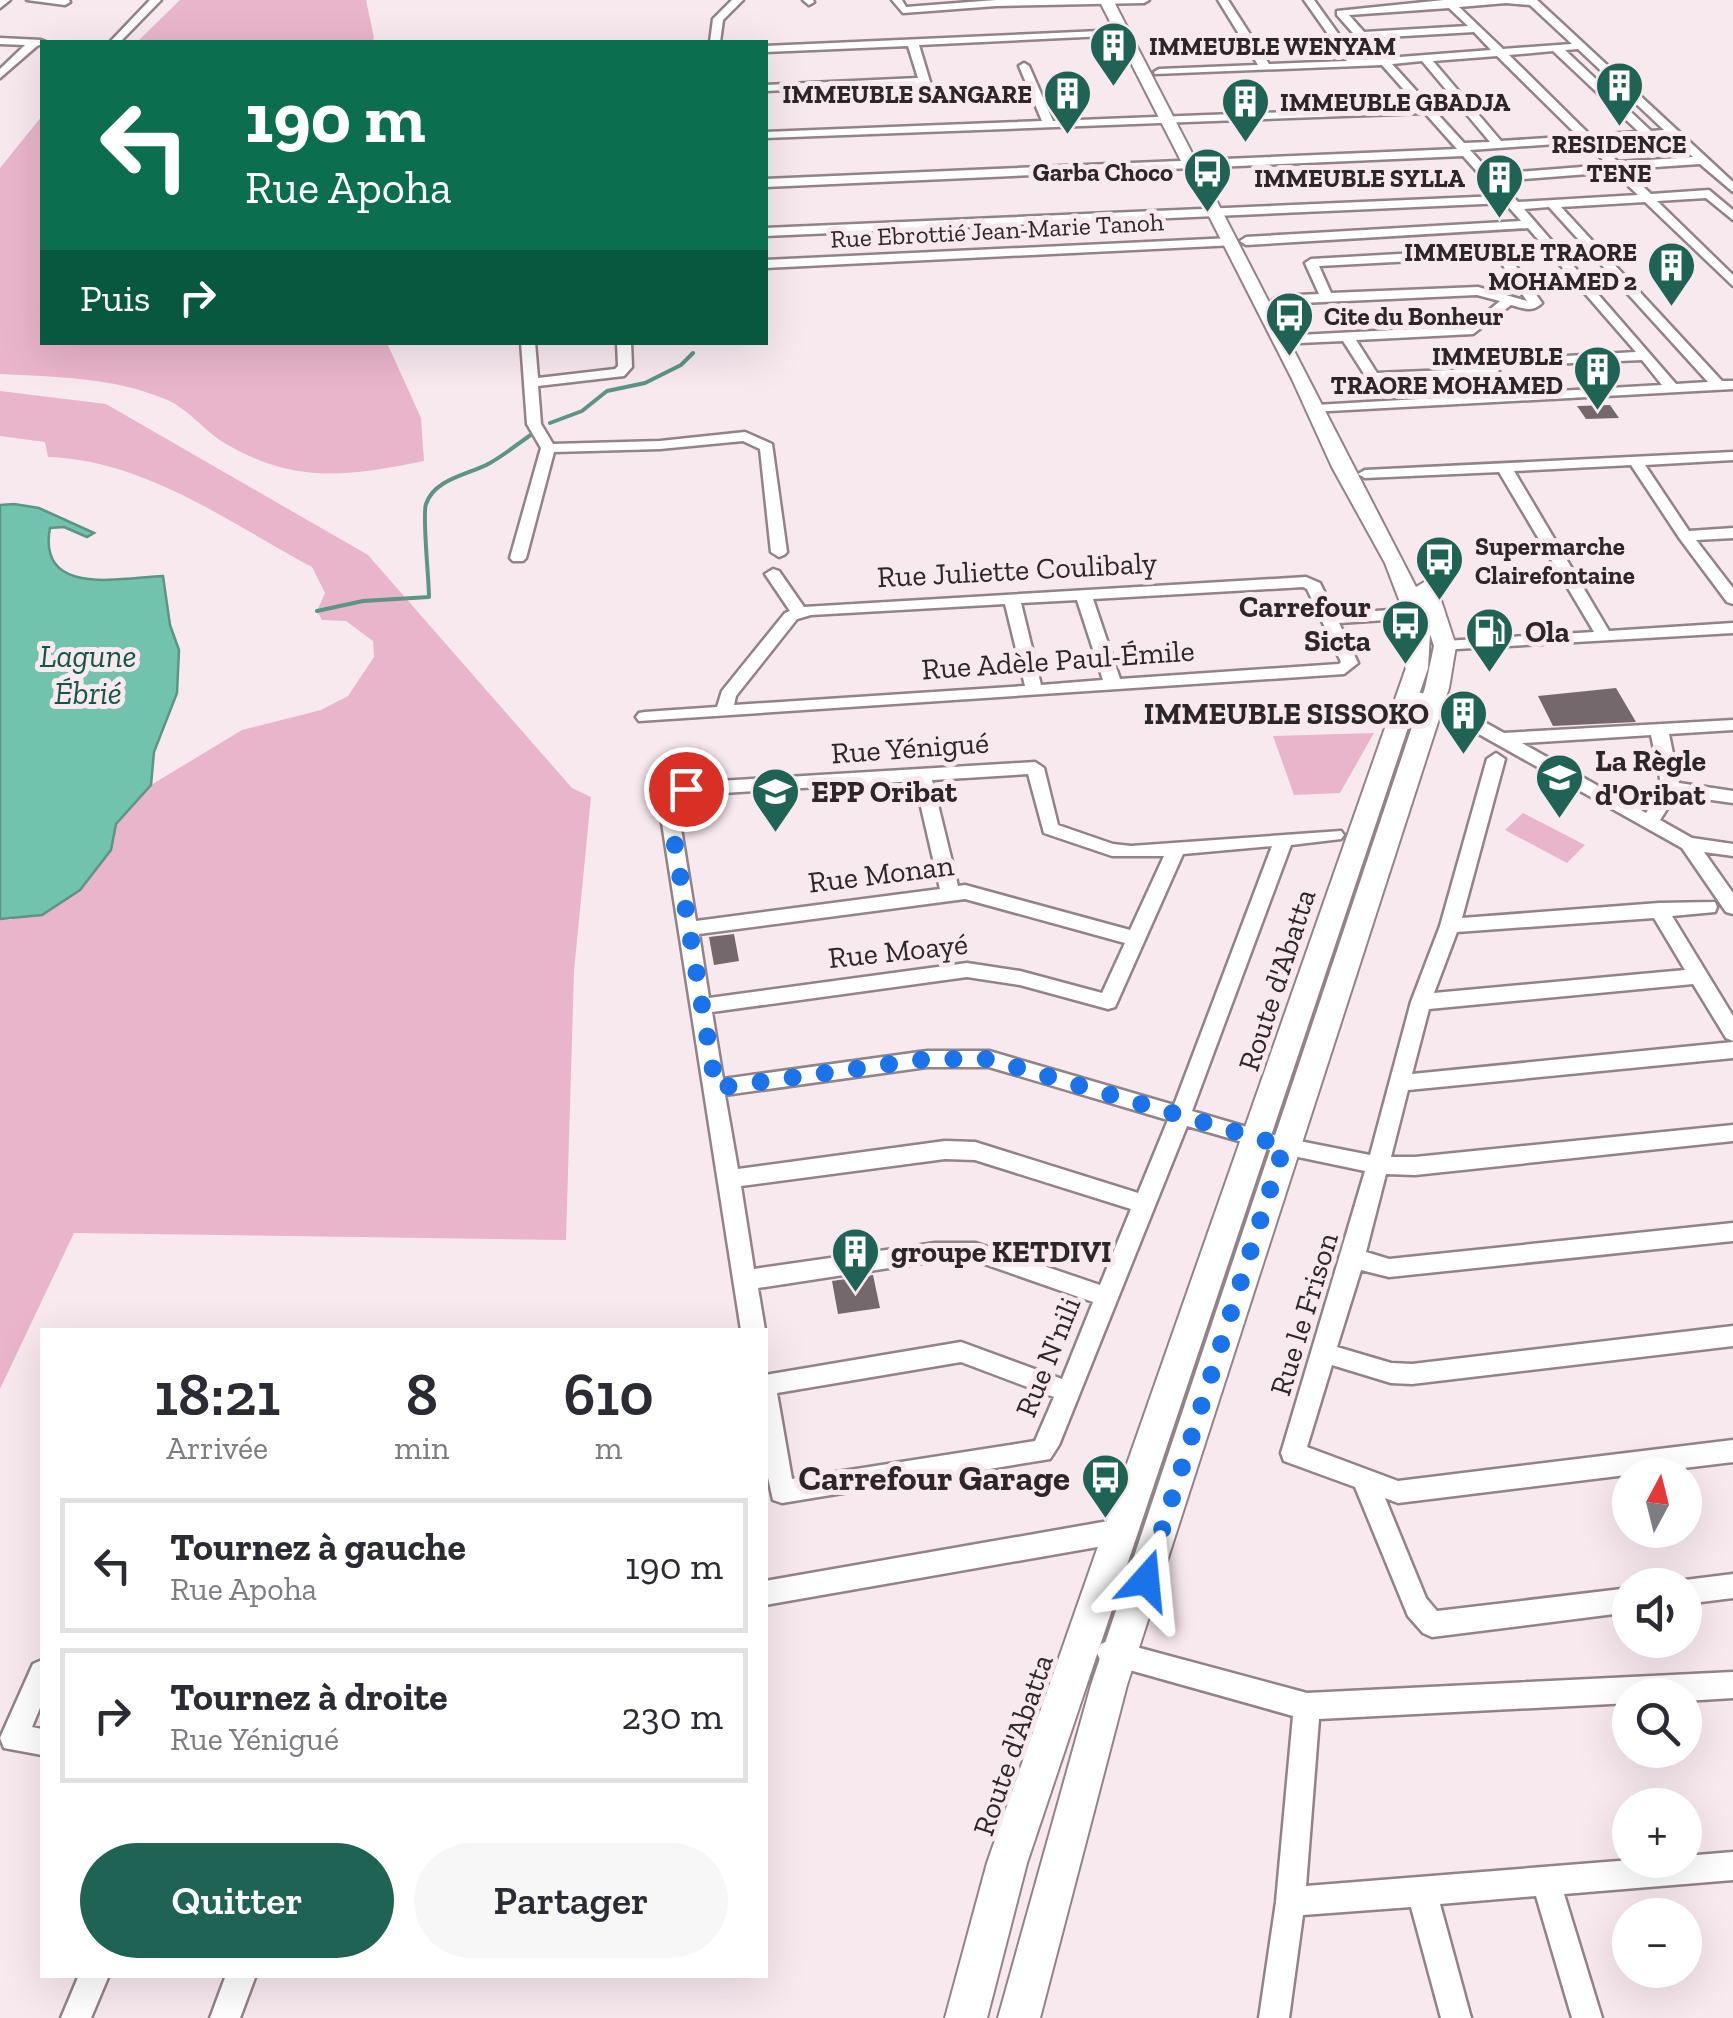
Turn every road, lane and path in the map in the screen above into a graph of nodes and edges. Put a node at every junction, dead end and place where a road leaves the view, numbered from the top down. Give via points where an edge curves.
1 (32, 0) edge
2 (156, 0) edge
3 (738, 0) edge
4 (897, 0) edge
5 (1106, 0) edge
6 (1123, 0) edge
7 (1144, 0) edge
8 (1223, 0) edge
9 (1309, 0) edge
10 (1330, 0) edge
11 (1365, 0) edge
12 (1506, 0) edge
13 (65, 2) edge
14 (996, 2) edge
15 (1450, 3) edge
16 (1374, 10) junction
17 (1342, 13) junction
18 (1318, 14) junction
19 (1474, 29) junction
20 (1122, 33) junction
21 (1362, 36) junction
22 (117, 40) edge
23 (714, 40) edge
24 (0, 41) edge
25 (38, 43) edge
26 (912, 44) junction
27 (1581, 46) junction
28 (1556, 48) junction
29 (768, 49) edge
30 (1496, 53) junction
31 (1423, 56) junction
32 (1383, 61) junction
33 (1354, 63) junction
34 (1024, 66) dead end
35 (1265, 67) junction
36 (1160, 72) junction
37 (0, 75) edge
38 (924, 80) junction
39 (768, 88) edge
40 (930, 102) dead end
41 (1428, 110) junction
42 (1175, 118) junction
43 (1048, 123) junction
44 (1673, 132) junction
45 (1648, 134) junction
46 (768, 135) edge
47 (1584, 138) junction
48 (1498, 144) junction
49 (1463, 150) junction
50 (1701, 160) junction
51 (1200, 165) junction
52 (1614, 167) junction
53 (1489, 178) junction
54 (768, 183) edge
55 (1733, 190) edge
56 (1709, 194) junction
57 (1646, 198) junction
58 (1511, 202) junction
59 (1552, 204) junction
60 (1224, 210) junction
61 (1733, 216) edge
62 (1531, 224) junction
63 (768, 232) edge
64 (1238, 242) junction
65 (768, 264) edge
66 (1733, 282) edge
67 (1327, 298) junction
68 (1279, 300) junction
69 (1508, 301) junction
70 (1347, 337) junction
71 (1299, 339) junction
72 (528, 345) edge
73 (624, 345) edge
74 (1646, 356) junction
75 (1532, 362) dead end
76 (1492, 371) dead end
77 (530, 383) junction
78 (1726, 386) edge
79 (1673, 389) junction
80 (1324, 408) junction
81 (548, 448) junction
82 (1733, 456) edge
83 (1638, 463) junction
84 (1505, 469) junction
85 (1365, 474) junction
86 (1733, 533) edge
87 (1685, 536) junction
88 (779, 552) dead end
89 (518, 558) dead end
90 (772, 574) dead end
91 (1083, 594) junction
92 (1012, 598) junction
93 (1733, 598) edge
94 (800, 612) junction
95 (1418, 618) junction
96 (1332, 624) junction
97 (1733, 628) edge
98 (1604, 637) junction
99 (1445, 646) junction
100 (1113, 684) junction
101 (1034, 689) junction
102 (1420, 698) junction
103 (726, 709) junction
104 (645, 717) dead end
105 (1733, 725) edge
106 (1659, 730) junction
107 (1500, 749) junction
108 (922, 775) junction
109 (1671, 788) junction
110 (1733, 797) edge
111 (1650, 821) junction
112 (1335, 835) dead end
113 (1284, 839) junction
114 (1688, 844) junction
115 (1177, 847) junction
116 (1733, 850) edge
117 (950, 893) junction
118 (1708, 907) dead end
119 (1733, 907) edge
120 (1660, 910) junction
121 (1450, 926) junction
122 (688, 929) junction
123 (1136, 939) junction
124 (1700, 976) junction
125 (1421, 1002) junction
126 (702, 1006) junction
127 (1733, 1033) edge
128 (1733, 1050) edge
129 (1399, 1084) junction
130 (716, 1088) junction
131 (1180, 1116) junction
132 (1733, 1133) edge
133 (1271, 1142) junction
134 (1379, 1165) junction
135 (730, 1179) junction
136 (1143, 1204) junction
137 (1733, 1232) edge
138 (1353, 1258) junction
139 (744, 1280) junction
140 (1107, 1297) junction
141 (754, 1328) edge
142 (1733, 1336) edge
143 (1324, 1353) junction
144 (768, 1385) edge
145 (1068, 1392) junction
146 (768, 1411) edge
147 (1733, 1451) edge
148 (1366, 1483) junction
149 (1120, 1531) junction
150 (1733, 1586) edge
151 (1702, 1590) edge
152 (768, 1592) edge
153 (1612, 1602) edge
154 (1082, 1645) junction
155 (1121, 1656) junction
156 (40, 1678) edge
157 (1733, 1685) edge
158 (1307, 1706) junction
159 (40, 1742) edge
160 (1733, 1866) edge
161 (1546, 1882) junction
162 (1422, 1892) junction
163 (1290, 1902) junction
164 (93, 1978) edge
165 (239, 1978) edge
166 (1023, 2017) edge
167 (76, 2018) edge
168 (226, 2018) edge
169 (966, 2018) edge
170 (1274, 2018) edge
171 (1456, 2018) edge
172 (1587, 2018) edge

1 - 13 street
2 - 22 street
3 - 23 street via 718,19
4 - 14 street via 903,10
5 - 6 street
5 - 14 street
5 - 20 street, Route d'Abatta
6 - 7 street
6 - 36 street, Route d'Abatta
8 - 35 street
9 - 18 street
10 - 17 street
11 - 16 street
12 - 15 street
12 - 27 street via 1533,2
15 - 16 street
15 - 19 street
16 - 17 street
17 - 18 street
17 - 21 street
18 - 33 street
19 - 21 street
19 - 30 street
20 - 26 street
20 - 42 street, Route d'Abatta
21 - 32 street
24 - 25 street
25 - 37 street
26 - 29 street
26 - 38 street
27 - 28 street
27 - 44 street
28 - 30 street
28 - 45 street
30 - 31 street
30 - 47 street
31 - 32 street
31 - 48 street
32 - 33 street
32 - 41 street
33 - 35 street
34 - 43 street
35 - 36 street
36 - 42 street, Route d'Abatta
38 - 39 street
38 - 40 street
41 - 42 street
41 - 49 street
42 - 43 street
42 - 51 street, Route d'Abatta
43 - 46 street
44 - 45 street
44 - 50 street
45 - 47 street
47 - 48 street
47 - 52 street
48 - 49 street
49 - 51 street
49 - 53 street
50 - 52 street
50 - 55 street
51 - 54 street
51 - 60 street, Route d'Abatta
52 - 53 street
52 - 57 street
53 - 58 street
55 - 56 street
56 - 57 street
56 - 61 street
57 - 59 street
57 - 66 street
58 - 59 street
58 - 60 street
58 - 62 street
59 - 78 street
60 - 63 street
60 - 64 street, Route d'Abatta
62 - 64 street, Rue Ebrottié Jean-Marie Tanoh
62 - 74 street
64 - 65 street, Rue Ebrottié Jean-Marie Tanoh
64 - 68 street, Route d'Abatta
64 - 80 street, Route d'Abatta
67 - 68 street
67 - 69 street via 1469,290
67 - 69 street via 1311,263 1488,253 1502,255 1535,303
68 - 71 street, Route d'Abatta
69 - 70 street via 1473,330
70 - 71 street
70 - 76 street via 1374,377
71 - 80 street, Route d'Abatta
72 - 77 street
73 - 77 street via 620,372
74 - 75 street
74 - 79 street
77 - 81 street via 534,424
78 - 79 street
79 - 80 street
80 - 85 street, Route d'Abatta
80 - 95 street, Route d'Abatta via 1342,467 1396,563
81 - 88 street via 754,438 768,447
81 - 89 street
82 - 83 street
83 - 84 street
83 - 87 street
84 - 85 street
84 - 98 street
85 - 99 street, Route d'Abatta via 1419,573
86 - 87 street
87 - 93 street
90 - 94 street
91 - 92 street, Rue Juliette Coulibaly
91 - 96 street, Rue Juliette Coulibaly via 1306,582
91 - 100 street
92 - 94 street, Rue Juliette Coulibaly
92 - 101 street
94 - 103 street via 728,695
95 - 96 street
95 - 102 street, Route d'Abatta
96 - 100 street, Rue Adèle Paul-Émile via 1350,663 1344,669
97 - 98 street
98 - 99 street
99 - 102 street, Route d'Abatta
100 - 101 street, Rue Adèle Paul-Émile
101 - 103 street, Rue Adèle Paul-Émile
102 - 107 street
102 - 133 street, Route d'Abatta via 1359,830
103 - 104 street, Rue Adèle Paul-Émile
105 - 106 street
106 - 107 street
106 - 109 street
107 - 111 street
107 - 121 street, Rue le Frison
108 - 115 street, Rue Yénigué via 1035,768 1050,829 1058,835 1112,850
108 - 117 street
108 - 122 street, Rue Yénigué via 686,789 672,797
109 - 110 street
109 - 111 street
111 - 114 street
112 - 113 street, Rue Yénigué
113 - 115 street, Rue Yénigué
113 - 131 street, Rue N'nili
114 - 116 street
114 - 119 street
115 - 123 street, Rue Moayé
117 - 122 street, Rue Monan
117 - 123 street, Rue Monan via 982,895
118 - 120 street
120 - 121 street
120 - 124 street
121 - 125 street, Rue le Frison
122 - 126 street, Rue Yénigué
123 - 126 street, Rue Moayé via 1108,1002 967,970
124 - 125 street
124 - 127 street
125 - 129 street, Rue le Frison
126 - 130 street, Rue Yénigué
128 - 129 street
129 - 134 street, Rue le Frison
130 - 131 street via 960,1056 1035,1070
130 - 135 street
131 - 133 street
131 - 136 street, Rue N'nili
132 - 134 street
133 - 134 street
133 - 149 street, Route d'Abatta
133 - 155 street, Route d'Abatta
134 - 138 street, Rue le Frison
135 - 136 street via 975,1151
135 - 139 street
136 - 140 street, Rue N'nili
137 - 138 street via 1390,1268
138 - 143 street, Rue le Frison
139 - 140 street via 976,1252
139 - 141 street
140 - 145 street, Rue N'nili
142 - 143 street via 1412,1374 1390,1374
143 - 148 street, Rue le Frison via 1293,1454
144 - 145 street via 960,1352
145 - 146 street, Rue N'nili via 1041,1451 782,1492
147 - 148 street, Rue le Frison via 1398,1492
148 - 153 street via 1416,1607 1432,1624
149 - 152 street
149 - 154 street, Route d'Abatta
150 - 151 street
154 - 155 street
154 - 169 street, Route d'Abatta via 1007,1863
155 - 158 street
155 - 166 street, Route d'Abatta
156 - 159 street via 14,1738
157 - 158 street
158 - 163 street
160 - 161 street
161 - 162 street
161 - 172 street
162 - 163 street
162 - 171 street
163 - 170 street
164 - 167 street
165 - 168 street

